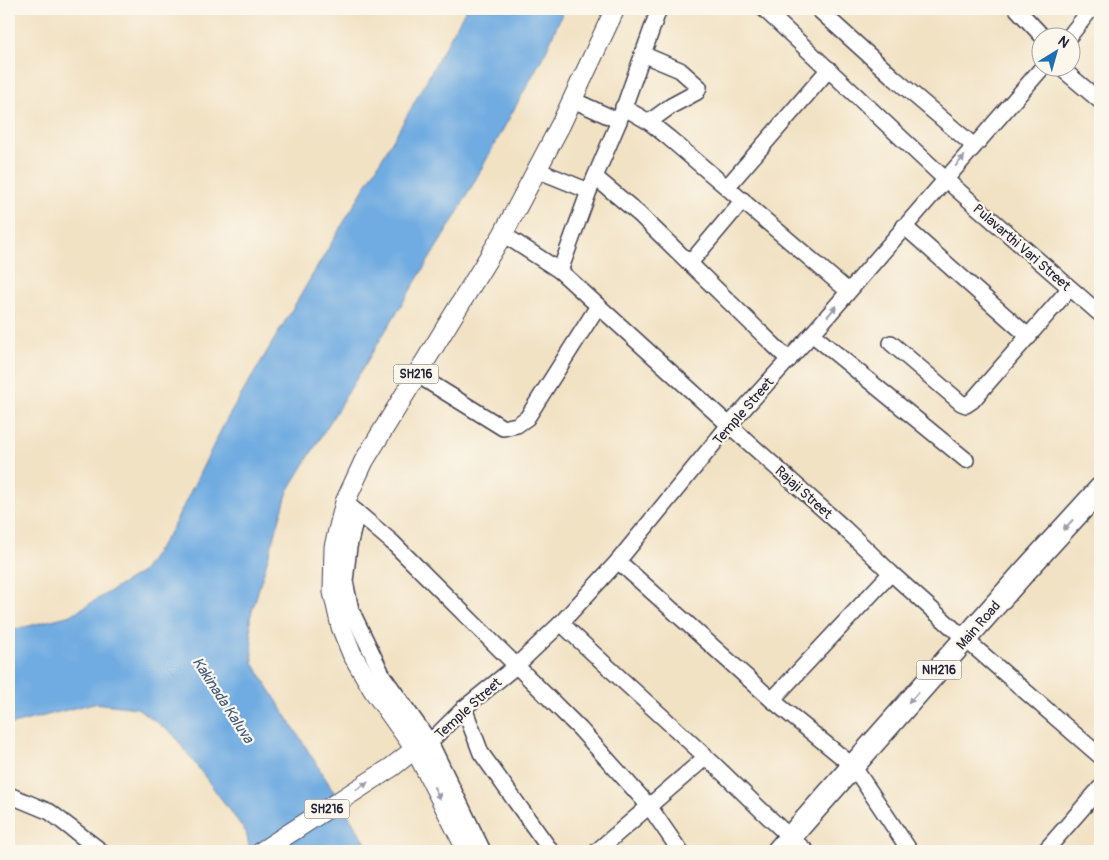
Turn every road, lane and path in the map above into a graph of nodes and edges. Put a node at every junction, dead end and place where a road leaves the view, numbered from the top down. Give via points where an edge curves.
1 (615, 9) edge
2 (659, 9) edge
3 (764, 9) edge
4 (818, 9) edge
5 (1017, 9) edge
6 (1091, 9) edge
7 (1035, 28) edge
8 (1076, 28) edge
9 (642, 54) junction
10 (829, 70) junction
11 (1033, 78) edge
12 (1073, 78) edge
13 (573, 100) junction
14 (1100, 101) edge
15 (621, 114) junction
16 (649, 122) junction
17 (974, 146) junction
18 (537, 170) junction
19 (945, 179) junction
20 (592, 184) junction
21 (727, 187) junction
22 (743, 200) junction
23 (904, 226) junction
24 (503, 234) junction
25 (690, 263) junction
26 (560, 271) junction
27 (1070, 288) junction
28 (848, 291) junction
29 (598, 306) junction
30 (1100, 314) edge
31 (812, 334) junction
32 (1029, 337) junction
33 (891, 342) dead end
34 (789, 360) junction
35 (416, 374) junction
36 (729, 425) junction
37 (966, 460) dead end
38 (1100, 489) edge
39 (351, 507) junction
40 (618, 561) junction
41 (891, 573) junction
42 (561, 623) junction
43 (966, 640) junction
44 (516, 666) junction
45 (772, 700) junction
46 (464, 708) junction
47 (422, 746) junction
48 (1100, 756) edge
49 (706, 757) junction
50 (853, 766) junction
51 (1100, 788) edge
52 (9, 795) edge
53 (649, 806) junction
54 (791, 847) edge
55 (101, 851) edge
56 (262, 851) edge
57 (468, 851) edge
58 (483, 851) edge
59 (551, 851) edge
60 (596, 851) edge
61 (680, 851) edge
62 (910, 851) edge
63 (1045, 851) edge

1 - 13 main road, SH216
2 - 9 street
3 - 10 street, Pulavarthi Vari Street
4 - 17 street
5 - 7 street
6 - 8 street
9 - 15 street
9 - 16 street via 680,70 699,87 698,92
10 - 19 street, Pulavarthi Vari Street
10 - 21 street
11 - 17 street, Temple Street
12 - 14 street
13 - 15 street
13 - 18 main road, SH216
15 - 16 street
15 - 20 street
16 - 21 street
19 -> 17 street, Temple Street
18 - 20 street
18 - 24 main road, SH216
19 - 23 street, Temple Street
19 - 27 street, Pulavarthi Vari Street
20 - 25 street via 639,214
20 - 26 street
21 - 22 street
22 - 25 street
22 - 28 street
23 - 28 street, Temple Street
23 - 32 street
24 - 26 street, Rajaji Street
24 - 35 main road, SH216
25 - 34 street
26 - 29 street, Rajaji Street
27 - 30 street, Pulavarthi Vari Street
27 - 32 street
31 -> 28 street, Temple Street
29 - 35 street via 527,418 517,425 503,428
29 - 36 street, Rajaji Street
31 - 34 street, Temple Street
31 - 37 street
32 - 33 street via 966,405
34 - 36 street, Temple Street
35 - 39 main road, SH216 via 364,460
36 - 40 street, Temple Street
36 - 41 street, Rajaji Street
38 -> 43 highway, Main Road / NH216
39 - 44 street via 392,542
39 - 47 main road, SH216 via 334,547 333,592 341,627 365,676
40 - 42 street, Temple Street
40 - 45 street
41 - 43 street, Rajaji Street
41 - 45 street
42 - 44 street, Temple Street
42 - 49 street
43 - 48 street, Rajaji Street
43 -> 50 highway, Main Road / NH216
44 - 46 street, Temple Street
44 - 53 street via 580,729
45 - 50 street
46 - 47 street, Temple Street
46 - 59 street via 481,753
56 -> 47 main road, SH216
47 -> 57 main road, SH216
47 - 58 street
49 - 53 street
49 - 54 street
50 - 54 highway, Main Road / NH216
50 - 62 street
51 - 63 street
52 - 55 street via 50,812
53 - 60 street
53 - 61 street

